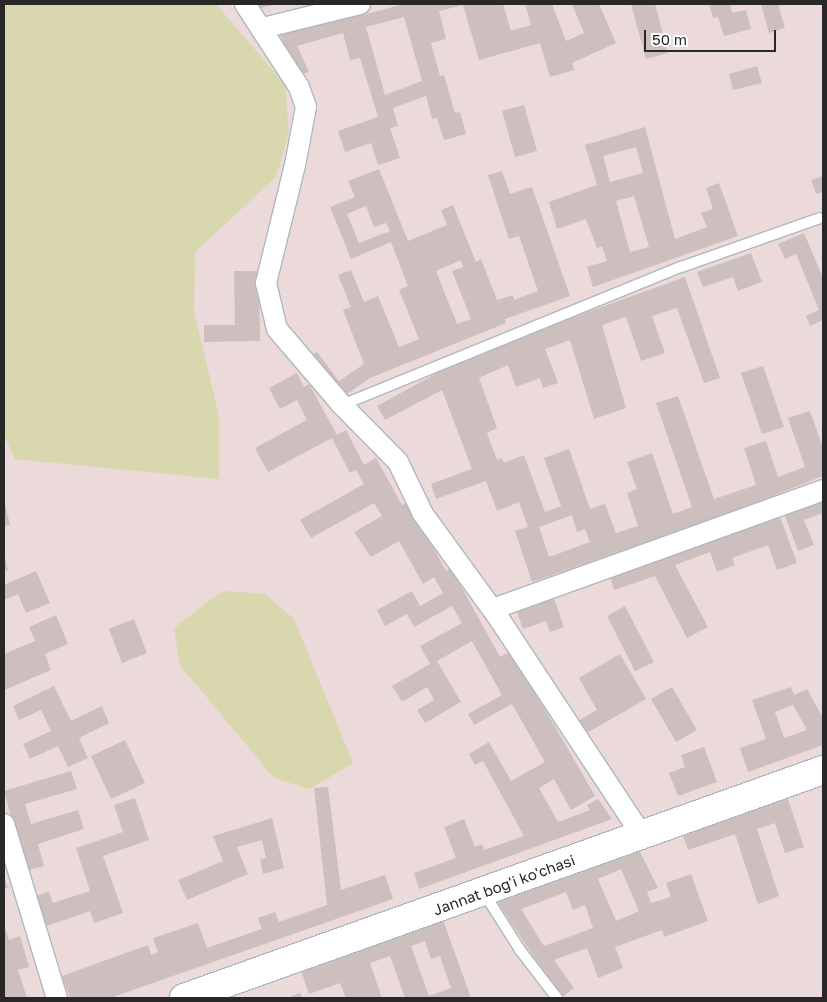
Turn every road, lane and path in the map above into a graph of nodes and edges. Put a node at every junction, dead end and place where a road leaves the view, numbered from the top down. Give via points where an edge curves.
1 (245, 4) edge
2 (360, 4) edge
3 (263, 28) junction
4 (820, 218) dead end
5 (342, 405) junction
6 (823, 490) edge
7 (492, 609) junction
8 (823, 770) edge
9 (4, 824) edge
10 (642, 835) junction
11 (483, 892) junction
12 (57, 998) edge
13 (184, 998) edge
14 (558, 998) edge

1 - 3 street
2 - 3 street
3 - 5 street via 300,87 306,107 296,165 266,283 277,329
4 - 5 lane via 681,267
5 - 7 street via 398,462 423,514
6 - 7 street
7 - 10 street
8 - 10 street, Jannat bog'i ko'chasi
9 - 12 street
10 - 11 street, Jannat bog'i ko'chasi
11 - 13 street, Jannat bog'i ko'chasi
11 - 14 lane via 520,950

